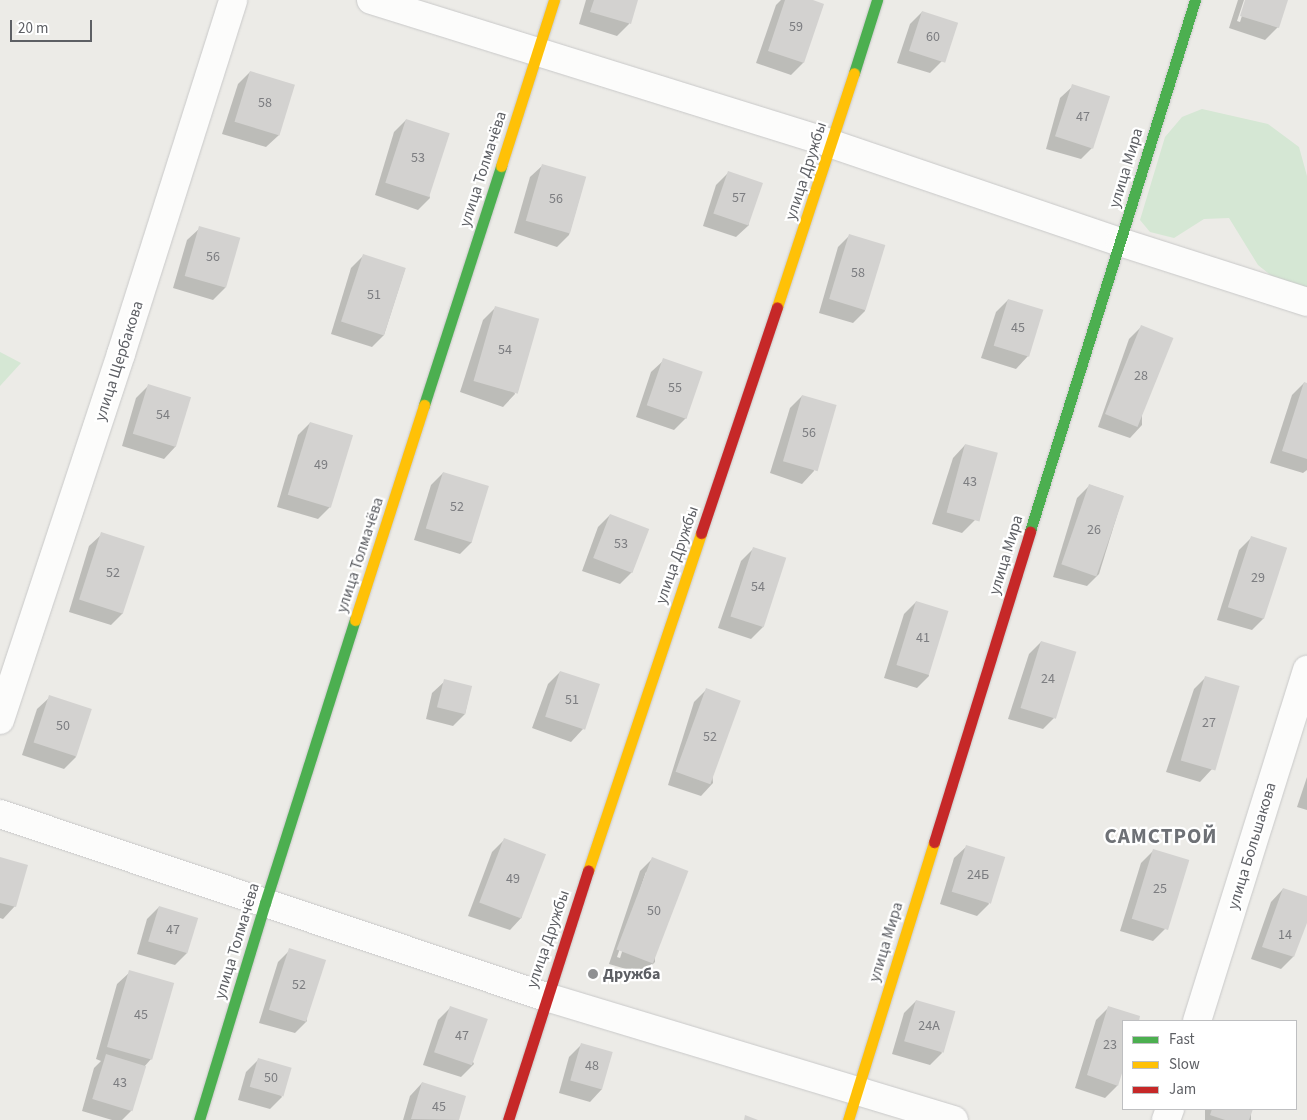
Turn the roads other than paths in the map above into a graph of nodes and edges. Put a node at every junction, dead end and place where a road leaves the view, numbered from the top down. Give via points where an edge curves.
1 (233, 0) edge
2 (371, 0) edge
3 (554, 0) edge
4 (877, 0) edge
5 (1196, 0) edge
6 (537, 52) junction
7 (832, 144) junction
8 (1120, 242) junction
9 (1307, 302) edge
10 (1307, 670) edge
11 (0, 720) edge
12 (0, 814) edge
13 (265, 903) junction
14 (546, 997) junction
15 (1197, 1020) edge
16 (857, 1090) junction
17 (199, 1120) edge
18 (508, 1120) edge
19 (848, 1120) edge
20 (954, 1120) edge

1 - 11 street, улица Щербакова
2 - 6 street
3 - 6 street, улица Толмачёва
4 - 7 street, улица Дружбы
5 - 8 street, улица Мира
6 - 7 street
6 - 13 street, улица Толмачёва
7 - 8 street
7 - 14 street, улица Дружбы
8 - 9 street
8 - 16 street, улица Мира
10 - 15 street, улица Большакова
12 - 13 street
13 - 14 street
13 - 17 street, улица Толмачёва
14 - 16 street
14 - 18 street, улица Дружбы
16 - 19 street, улица Мира
16 - 20 street

